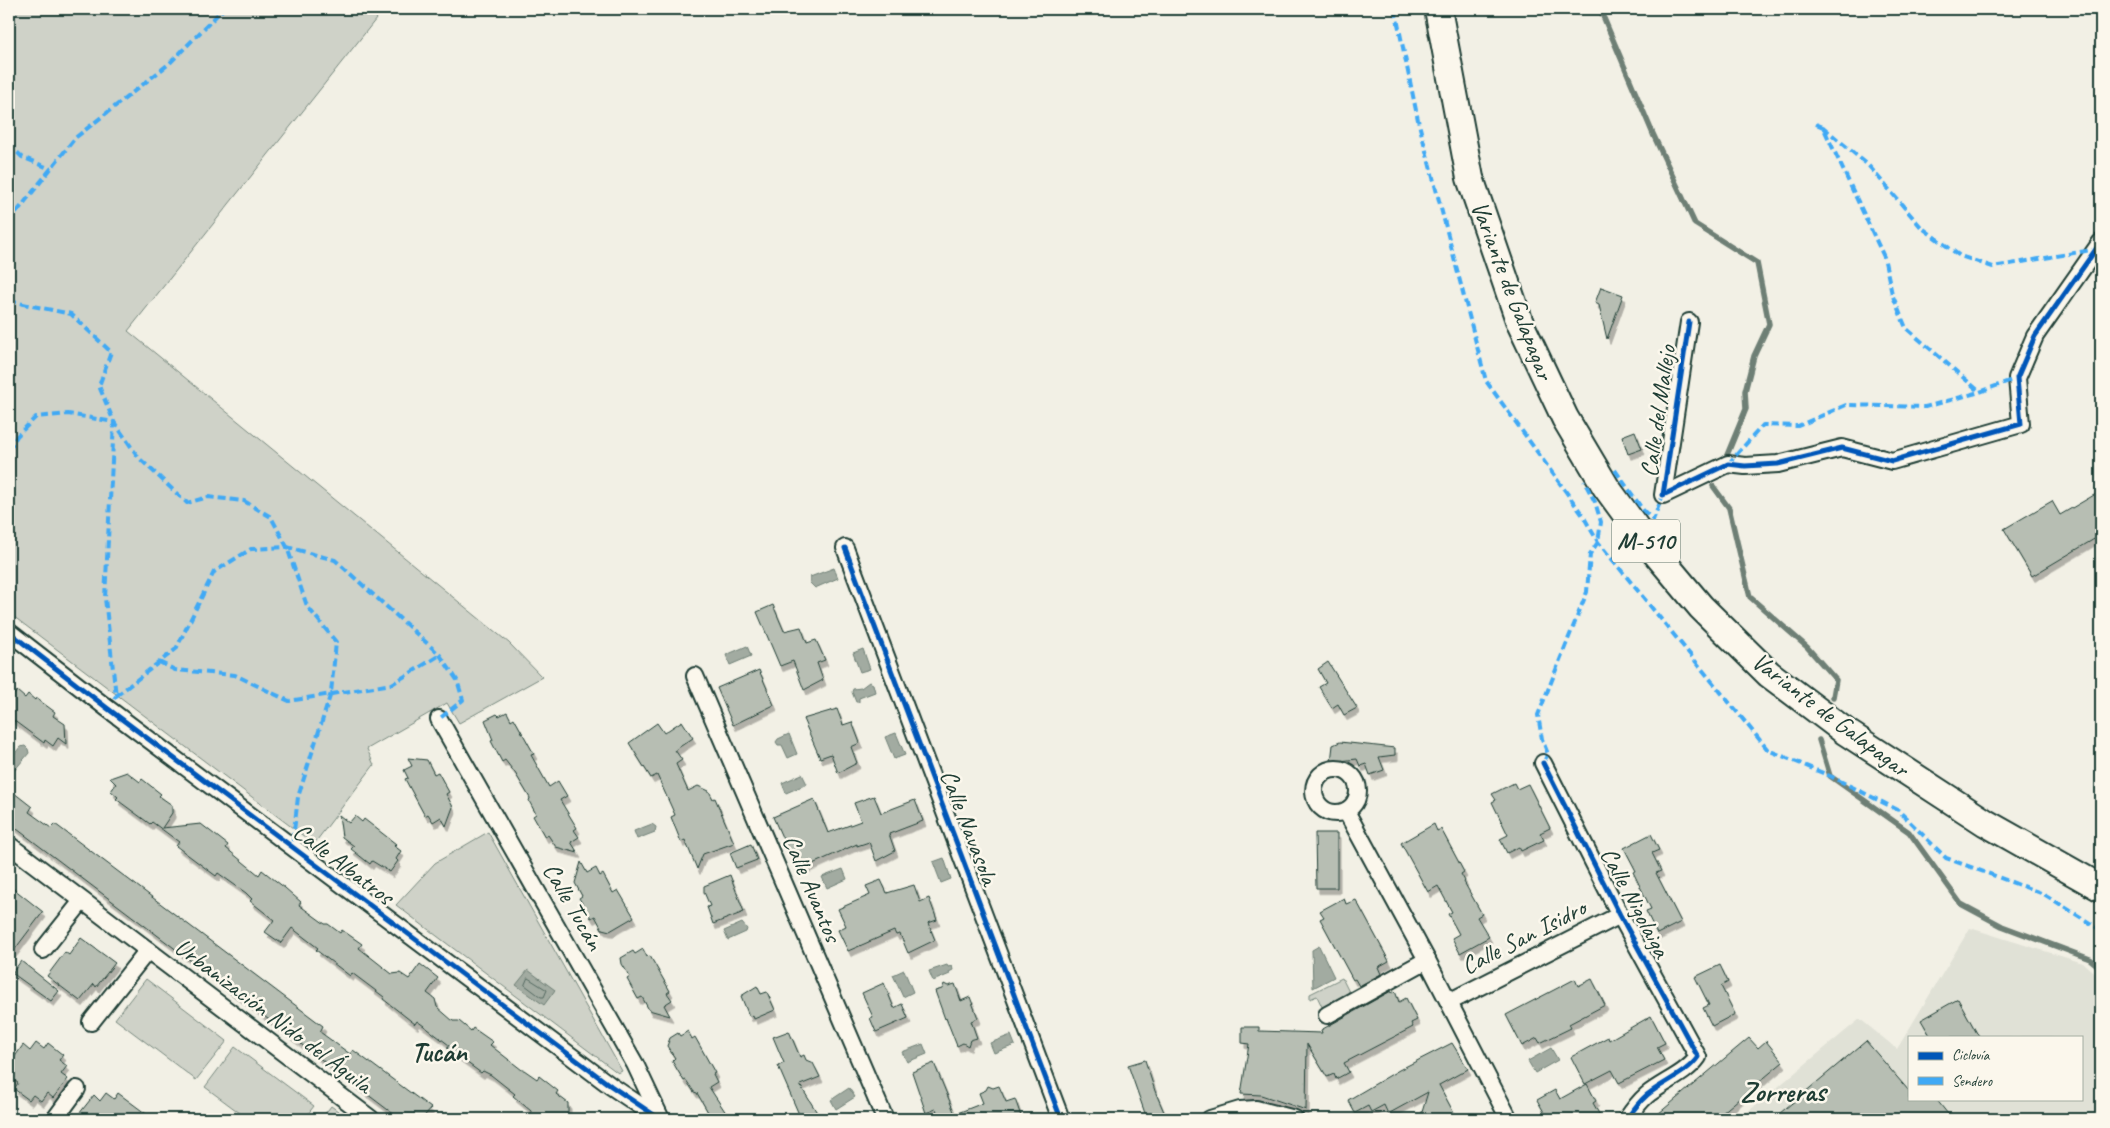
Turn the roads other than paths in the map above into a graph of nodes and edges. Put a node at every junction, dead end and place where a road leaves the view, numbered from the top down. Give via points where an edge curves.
1 (1438, 9) edge
2 (2101, 242) edge
3 (1689, 322) dead end
4 (844, 548) dead end
5 (9, 632) edge
6 (695, 676) dead end
7 (439, 719) dead end
8 (1543, 763) dead end
9 (1346, 811) dead end
10 (11, 851) edge
11 (2101, 888) edge
12 (82, 901) junction
13 (1620, 914) junction
14 (44, 950) dead end
15 (148, 950) junction
16 (1427, 960) junction
17 (1449, 1002) junction
18 (1327, 1015) dead end
19 (92, 1022) dead end
20 (77, 1089) dead end
21 (55, 1119) edge
22 (371, 1119) edge
23 (660, 1119) edge
24 (885, 1119) edge
25 (1061, 1119) edge
26 (1210, 1119) edge
27 (1295, 1119) edge
28 (1509, 1119) edge
29 (1627, 1119) edge

1 - 11 main road, Variante de Galapagar / M-510 via 1470,178 1520,323 1565,418 1606,487 1644,539 1701,607 1769,674 1846,732 1970,812
2 - 3 street, Calle del Mallejo via 2035,336 2017,378 2021,424 1892,461 1842,448 1778,464 1728,464 1663,495
4 - 25 street, Calle Navasola
5 - 23 street, Calle Albatros via 611,1086
6 - 24 street, Calle Avantos
7 - 23 street, Calle Tucán via 635,1064
8 - 13 street, Calle Nigolaiga
9 - 16 street
10 - 12 street, Urbanización Nido del Águila
12 - 14 street
12 - 15 street, Urbanización Nido del Águila
13 - 17 street, Calle San Isidro
13 - 29 street, Calle Nigolaiga via 1698,1057 1692,1065 1648,1094
15 - 19 street, Urbanización Nido del Águila
15 - 22 street, Urbanización Nido del Águila
16 - 17 street
16 - 18 street
17 - 28 street
20 - 21 street
26 - 27 street via 1256,1109

